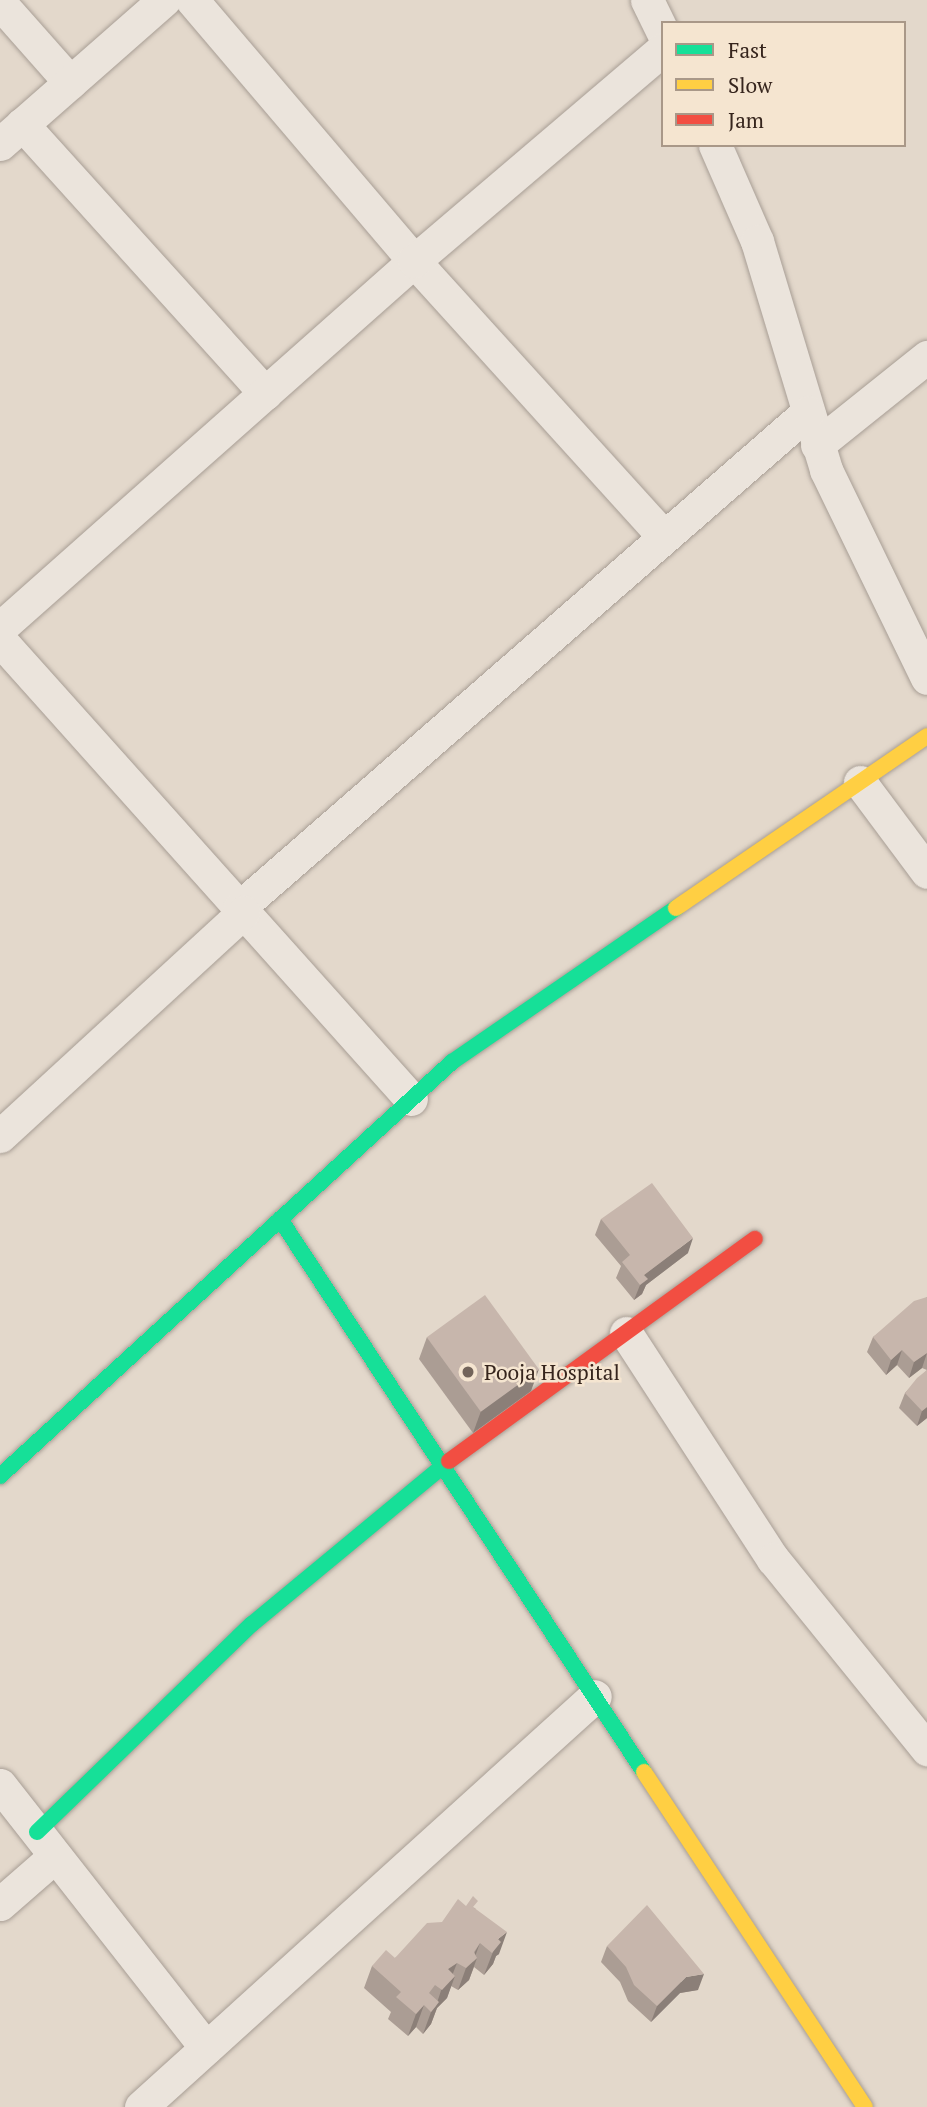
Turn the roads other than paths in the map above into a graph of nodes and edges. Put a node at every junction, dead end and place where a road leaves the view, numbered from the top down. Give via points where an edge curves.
1 (164, 0) edge
2 (192, 0) edge
3 (647, 0) edge
4 (0, 3) edge
5 (661, 29) edge
6 (661, 51) edge
7 (70, 82) junction
8 (11, 134) edge
9 (716, 147) edge
10 (414, 261) junction
11 (927, 357) edge
12 (265, 393) junction
13 (807, 412) junction
14 (817, 445) junction
15 (664, 537) junction
16 (0, 628) edge
17 (0, 640) edge
18 (927, 678) edge
19 (927, 736) edge
20 (860, 782) junction
21 (927, 872) edge
22 (242, 910) junction
23 (411, 1099) junction
24 (0, 1136) edge
25 (280, 1219) junction
26 (755, 1239) dead end
27 (626, 1333) junction
28 (442, 1466) junction
29 (0, 1476) edge
30 (595, 1696) junction
31 (927, 1749) edge
32 (0, 1785) edge
33 (46, 1844) junction
34 (0, 1904) edge
35 (206, 2048) junction
36 (141, 2107) edge
37 (865, 2107) edge

1 - 7 street
2 - 10 street
3 - 5 street
4 - 7 street
6 - 10 street
7 - 8 street
8 - 12 street
9 - 13 street via 757,241
10 - 12 street
10 - 15 street
11 - 14 street
12 - 16 street
13 - 14 street
13 - 15 street
14 - 18 street
15 - 22 street
17 - 22 street
19 - 20 street
20 - 21 street
20 - 23 street via 452,1062
22 - 23 street
22 - 24 street
23 - 25 street
25 - 28 street
25 - 29 street
26 - 27 street
27 - 28 street
27 - 31 street via 773,1559
28 - 30 street
28 - 33 street via 252,1624
30 - 35 street
30 - 37 street
32 - 33 street
33 - 34 street
33 - 35 street
35 - 36 street

